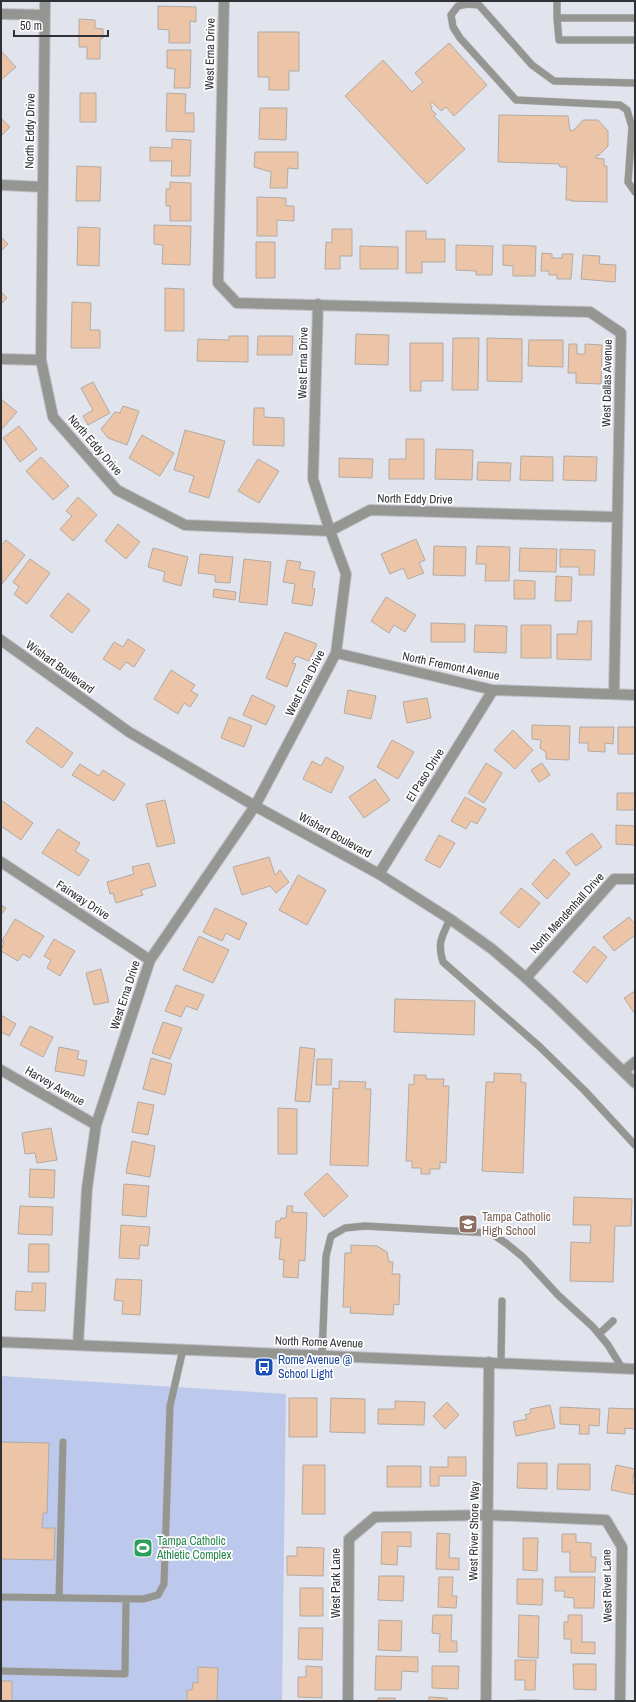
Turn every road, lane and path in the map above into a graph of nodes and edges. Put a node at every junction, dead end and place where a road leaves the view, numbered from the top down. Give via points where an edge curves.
1 (45, 1) edge
2 (224, 1) edge
3 (557, 1) edge
4 (1, 14) edge
5 (45, 15) junction
6 (557, 18) junction
7 (635, 18) edge
8 (635, 40) edge
9 (635, 84) edge
10 (1, 185) edge
11 (43, 187) junction
12 (635, 192) edge
13 (318, 304) junction
14 (1, 359) edge
15 (41, 360) junction
16 (617, 517) junction
17 (330, 531) junction
18 (1, 640) edge
19 (336, 654) junction
20 (493, 690) junction
21 (614, 694) junction
22 (635, 695) edge
23 (255, 806) junction
24 (1, 862) edge
25 (379, 874) junction
26 (635, 879) edge
27 (450, 919) junction
28 (150, 960) junction
29 (526, 978) junction
30 (635, 1062) edge
31 (1, 1070) edge
32 (624, 1071) junction
33 (635, 1083) edge
34 (96, 1124) junction
35 (635, 1145) edge
36 (502, 1301) dead end
37 (613, 1321) dead end
38 (599, 1334) junction
39 (1, 1342) edge
40 (78, 1345) junction
41 (183, 1349) junction
42 (322, 1355) junction
43 (489, 1362) junction
44 (501, 1363) junction
45 (622, 1368) junction
46 (635, 1369) edge
47 (63, 1442) dead end
48 (488, 1515) junction
49 (1, 1597) edge
50 (59, 1598) junction
51 (126, 1600) junction
52 (1, 1671) edge
53 (348, 1701) edge
54 (486, 1701) edge
55 (620, 1701) edge

1 - 5 street, North Eddy Drive
2 - 13 street, West Erna Drive via 218,283 237,303
3 - 6 lane
4 - 5 street
5 - 11 street, North Eddy Drive
6 - 7 lane
6 - 8 lane via 559,40
9 - 12 lane via 554,81 532,65 479,5 458,6 452,15 453,27 460,38 516,100 620,105 627,110 632,127 628,182
10 - 11 street
11 - 15 street, North Eddy Drive
13 - 16 street, West Dallas Avenue via 590,312 621,333
13 - 17 street, West Erna Drive via 313,479
14 - 15 street
15 - 17 street, North Eddy Drive via 53,417 117,490 185,525
16 - 17 street, North Eddy Drive via 370,510
16 - 21 street, West Dallas Avenue
17 - 19 street, West Erna Drive via 346,574
18 - 23 street, Wishart Boulevard via 129,732
19 - 20 street, North Fremont Avenue
19 - 23 street, West Erna Drive
20 - 21 street, North Fremont Avenue
20 - 25 street, El Paso Drive
21 - 22 street, North Fremont Avenue
23 - 25 street, Wishart Boulevard
23 - 28 street, West Erna Drive
24 - 28 street, Fairway Drive
25 - 27 street, Wishart Boulevard
26 - 29 street, North Mendenhall Drive via 614,879
27 - 29 street, Wishart Boulevard via 492,949
27 - 35 lane via 440,940 439,950 443,962 557,1063
28 - 34 street, West Erna Drive
29 - 32 street, Wishart Boulevard
30 - 32 street
31 - 34 street, Harvey Avenue
32 - 33 street, Wishart Boulevard
34 - 40 street, West Erna Drive via 87,1188
36 - 44 lane
37 - 38 lane
38 - 42 lane via 523,1257 491,1233 365,1226 345,1228 331,1236 326,1256
38 - 45 lane
39 - 40 street, North Rome Avenue
40 - 41 street, North Rome Avenue
41 - 42 street, North Rome Avenue
41 - 51 lane via 170,1406 164,1584 158,1595 144,1600
42 - 43 street, North Rome Avenue
43 - 44 street, North Rome Avenue
43 - 48 street, West River Shore Way
44 - 45 street, North Rome Avenue
45 - 46 street, North Rome Avenue
47 - 50 lane
48 - 53 street, West Park Lane via 375,1517 349,1539
48 - 54 street, West River Shore Way
48 - 55 street, West River Lane via 606,1520 622,1547
49 - 50 lane
50 - 51 lane
51 - 52 lane via 125,1674

